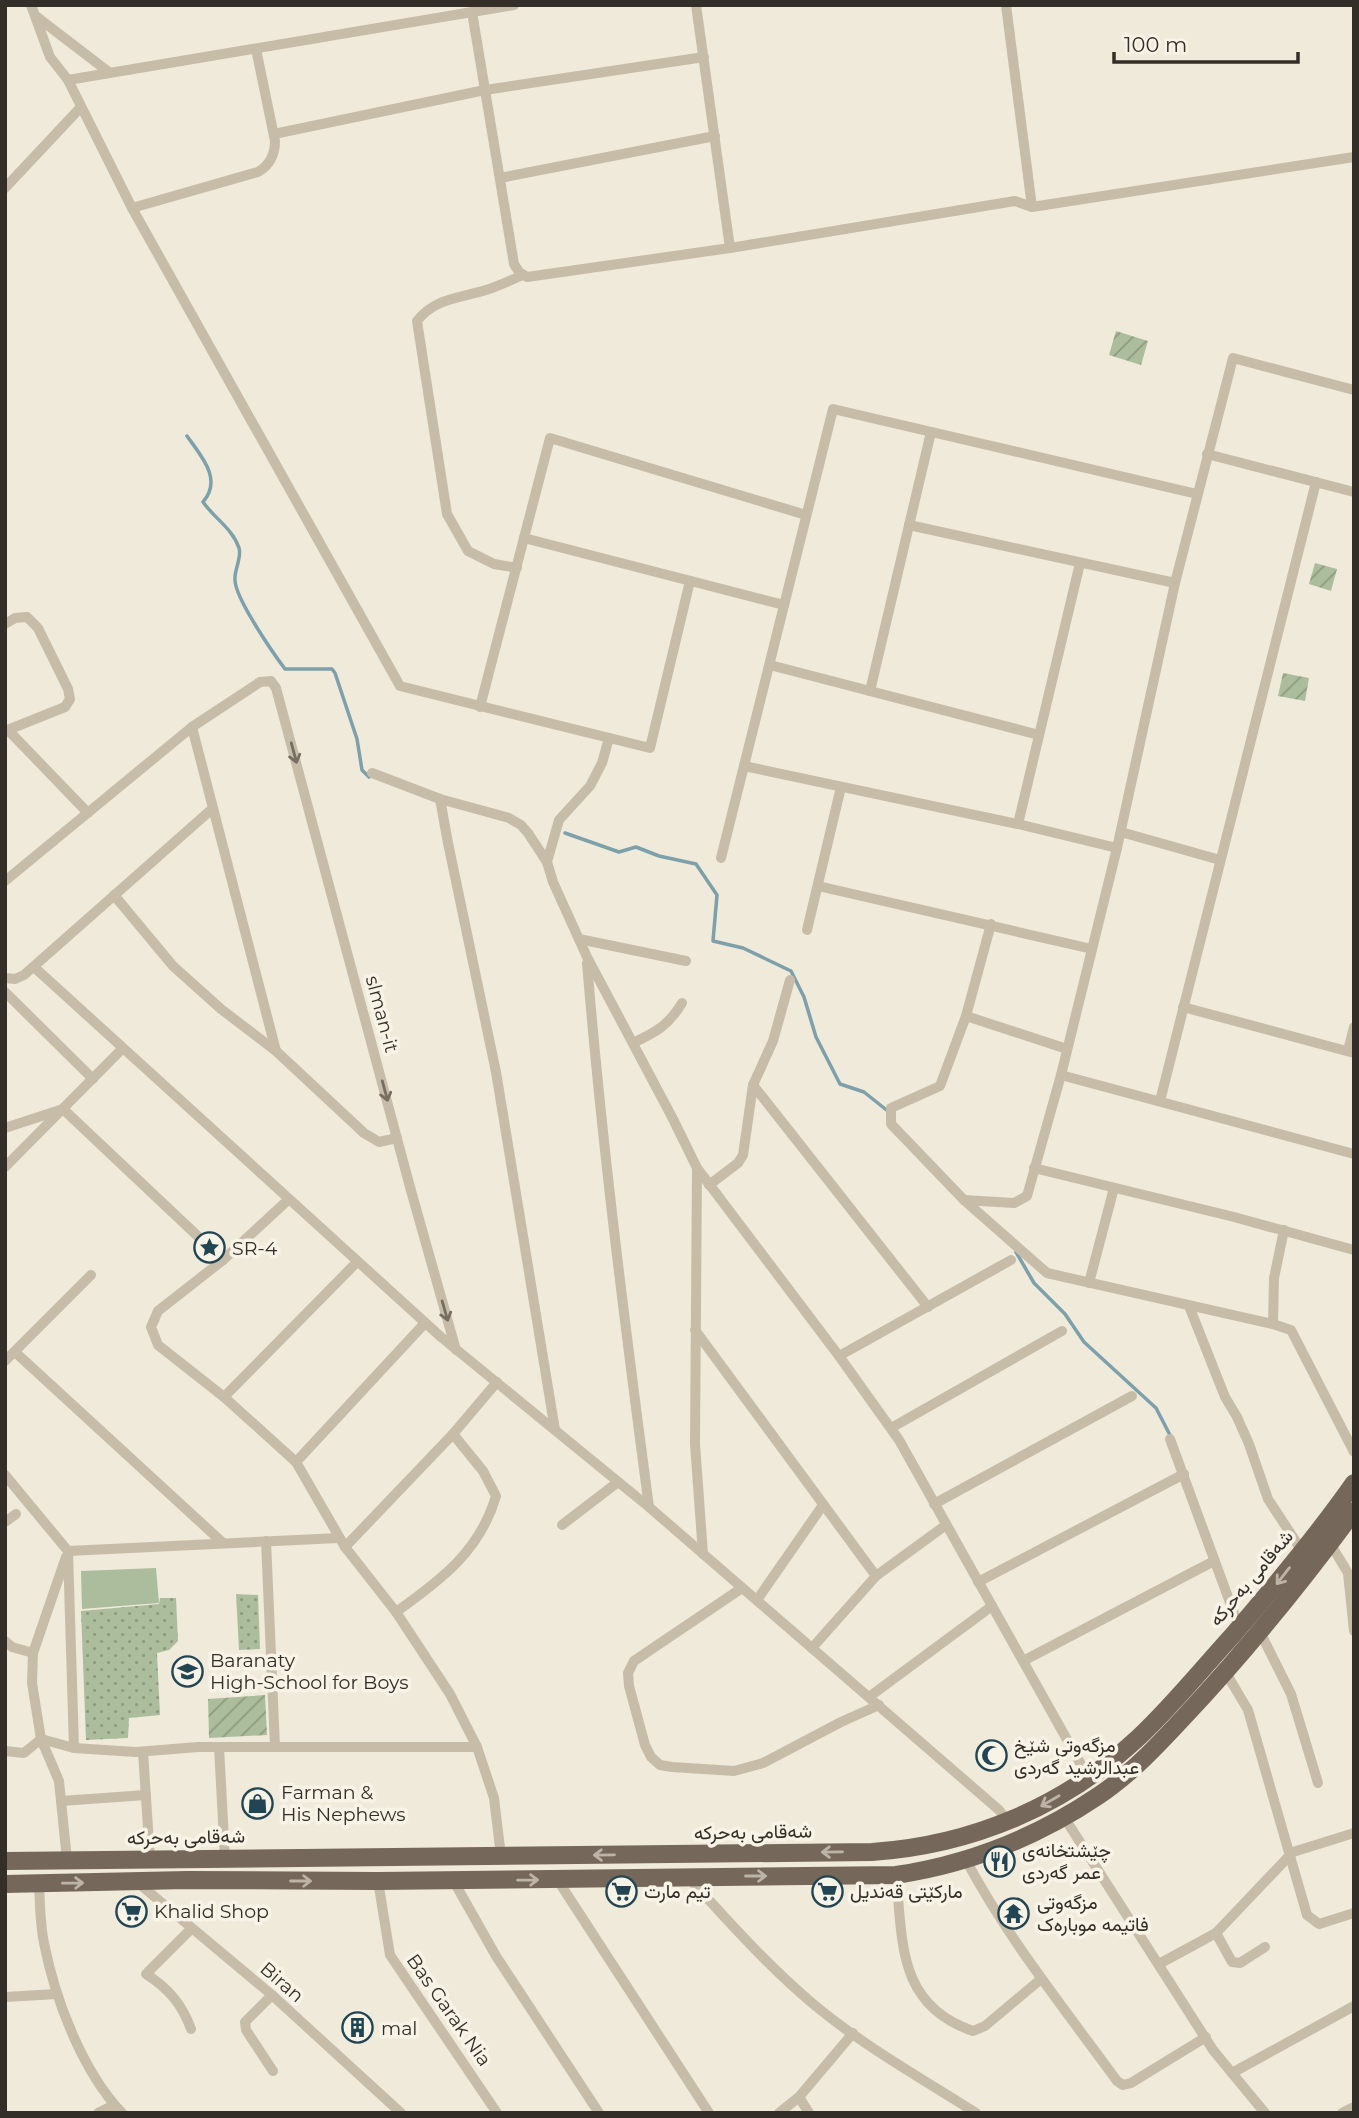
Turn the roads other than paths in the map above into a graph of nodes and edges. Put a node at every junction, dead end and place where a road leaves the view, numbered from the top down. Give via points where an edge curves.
1 (31, 5) edge
2 (514, 5) edge
3 (696, 5) edge
4 (1006, 5) edge
5 (472, 12) junction
6 (36, 17) junction
7 (256, 49) junction
8 (704, 57) junction
9 (110, 73) junction
10 (68, 80) junction
11 (485, 90) junction
12 (81, 107) junction
13 (274, 134) junction
14 (715, 136) junction
15 (1354, 158) edge
16 (500, 178) junction
17 (5, 188) edge
18 (1032, 207) junction
19 (132, 208) junction
20 (730, 248) junction
21 (523, 275) junction
22 (1354, 390) edge
23 (931, 432) junction
24 (1207, 454) junction
25 (1316, 482) junction
26 (1354, 492) edge
27 (1197, 494) junction
28 (807, 515) junction
29 (909, 525) junction
30 (524, 538) junction
31 (1080, 564) junction
32 (517, 568) junction
33 (690, 581) junction
34 (1175, 583) junction
35 (784, 605) junction
36 (5, 624) edge
37 (769, 665) junction
38 (870, 691) junction
39 (480, 707) junction
40 (192, 727) junction
41 (7, 731) edge
42 (1039, 735) junction
43 (609, 738) junction
44 (744, 766) junction
45 (372, 773) dead end
46 (841, 787) junction
47 (440, 799) junction
48 (212, 809) junction
49 (88, 813) junction
50 (1018, 824) junction
51 (1121, 832) junction
52 (1117, 848) junction
53 (721, 858) dead end
54 (1220, 860) junction
55 (547, 862) junction
56 (5, 881) edge
57 (818, 886) junction
58 (114, 895) junction
59 (991, 924) junction
60 (807, 930) dead end
61 (579, 939) junction
62 (1092, 949) junction
63 (587, 957) junction
64 (686, 961) dead end
65 (34, 967) junction
66 (5, 978) edge
67 (789, 980) dead end
68 (5, 992) edge
69 (682, 1003) dead end
70 (1183, 1007) junction
71 (966, 1016) junction
72 (1354, 1027) edge
73 (633, 1043) junction
74 (122, 1049) junction
75 (1067, 1049) junction
76 (276, 1051) junction
77 (1351, 1052) edge
78 (1061, 1075) junction
79 (93, 1079) junction
80 (753, 1085) junction
81 (1160, 1101) junction
82 (63, 1110) junction
83 (5, 1128) edge
84 (397, 1138) junction
85 (1354, 1154) edge
86 (5, 1167) edge
87 (697, 1168) junction
88 (1034, 1168) junction
89 (709, 1185) junction
90 (1114, 1188) junction
91 (288, 1200) junction
92 (964, 1200) junction
93 (1284, 1230) junction
94 (1354, 1250) edge
95 (223, 1260) junction
96 (1011, 1261) dead end
97 (357, 1262) junction
98 (91, 1275) dead end
99 (1089, 1283) junction
100 (1189, 1306) junction
101 (928, 1307) junction
102 (425, 1323) junction
103 (1273, 1324) junction
104 (695, 1330) junction
105 (1062, 1331) dead end
106 (456, 1350) junction
107 (15, 1352) junction
108 (839, 1356) junction
109 (5, 1362) edge
110 (497, 1382) junction
111 (1132, 1396) dead end
112 (224, 1397) junction
113 (891, 1428) junction
114 (555, 1430) junction
115 (453, 1434) junction
116 (1170, 1439) dead end
117 (1354, 1452) edge
118 (296, 1462) junction
119 (1184, 1474) junction
120 (5, 1475) edge
121 (618, 1482) junction
122 (1354, 1483) edge
123 (934, 1504) junction
124 (823, 1505) junction
125 (649, 1507) junction
126 (1354, 1511) edge
127 (16, 1514) dead end
128 (5, 1522) edge
129 (1354, 1522) edge
130 (562, 1525) dead end
131 (946, 1525) junction
132 (1334, 1538) junction
133 (266, 1541) junction
134 (342, 1542) junction
135 (223, 1543) junction
136 (68, 1550) junction
137 (1302, 1551) junction
138 (704, 1554) junction
139 (1214, 1561) junction
140 (876, 1576) junction
141 (978, 1582) junction
142 (742, 1588) junction
143 (757, 1600) junction
144 (992, 1606) junction
145 (396, 1612) junction
146 (1239, 1627) junction
147 (1354, 1631) edge
148 (1260, 1632) junction
149 (8, 1645) edge
150 (812, 1648) junction
151 (33, 1653) junction
152 (1023, 1661) junction
153 (1226, 1673) junction
154 (869, 1697) junction
155 (879, 1705) junction
156 (1175, 1713) junction
157 (41, 1739) junction
158 (219, 1747) junction
159 (275, 1747) junction
160 (477, 1747) junction
161 (74, 1748) junction
162 (5, 1751) edge
163 (143, 1752) junction
164 (1120, 1753) junction
165 (1131, 1770) junction
166 (1088, 1777) junction
167 (1318, 1783) dead end
168 (146, 1796) junction
169 (61, 1801) junction
170 (1064, 1817) junction
171 (1008, 1822) junction
172 (1354, 1833) edge
173 (500, 1856) junction
174 (185, 1857) junction
175 (225, 1858) junction
176 (1288, 1858) junction
177 (150, 1859) junction
178 (67, 1860) junction
179 (966, 1860) junction
180 (5, 1861) edge
181 (896, 1875) junction
182 (688, 1877) junction
183 (557, 1879) junction
184 (187, 1880) junction
185 (378, 1881) junction
186 (453, 1881) junction
187 (137, 1882) junction
188 (5, 1884) edge
189 (39, 1884) junction
190 (1354, 1913) edge
191 (191, 1929) junction
192 (1216, 1933) junction
193 (1265, 1948) dead end
194 (1159, 1964) junction
195 (1041, 1979) junction
196 (57, 1994) junction
197 (272, 1996) junction
198 (5, 1997) edge
199 (1354, 2006) edge
200 (191, 2029) dead end
201 (853, 2033) junction
202 (1206, 2037) junction
203 (273, 2071) dead end
204 (1232, 2073) junction
205 (799, 2097) junction
206 (118, 2109) edge
207 (98, 2113) edge
208 (401, 2113) edge
209 (497, 2113) edge
210 (599, 2113) edge
211 (709, 2113) edge
212 (779, 2113) edge
213 (809, 2113) edge
214 (976, 2113) edge
215 (1265, 2113) edge

1 - 6 street
2 - 5 street
3 - 8 street
4 - 18 street
5 - 7 street
5 - 11 street
6 - 9 street
6 - 10 street via 50,57
7 - 9 street
7 - 13 street
8 - 11 street
8 - 14 street
9 - 10 street
10 - 12 street
11 - 13 street
11 - 16 street
12 - 17 street
12 - 19 street
13 - 19 street via 274,153 258,172
14 - 16 street
14 - 20 street
15 - 18 street
16 - 21 street via 514,264
18 - 20 street via 1015,201
19 - 39 street via 400,686
20 - 21 street
21 - 32 street via 437,303 417,321 447,514 468,551 494,564
22 - 24 street via 1233,358
23 - 27 street
23 - 28 street via 832,410
23 - 29 street
24 - 25 street
24 - 27 street
25 - 26 street
25 - 54 street
27 - 34 street
28 - 30 street via 550,439
28 - 35 street
29 - 31 street
29 - 38 street
30 - 32 street
30 - 33 street
31 - 34 street
31 - 42 street
32 - 39 street
33 - 35 street
33 - 43 street via 650,748
34 - 51 street
35 - 37 street
36 - 41 street via 27,617 38,628 70,699 65,707
37 - 38 street
37 - 44 street
38 - 42 street
39 - 43 street
40 - 48 street
40 - 49 street
40 -> 84 street, slman-it via 260,682 271,681 276,688
41 - 49 street
42 - 50 street
43 - 55 street via 590,786 559,820
44 - 46 street
44 - 53 street
45 - 47 street
46 - 50 street
46 - 57 street
47 - 55 street via 521,825
47 - 114 street via 496,1072
48 - 58 street
48 - 76 street
49 - 56 street
50 - 52 street
51 - 52 street
51 - 54 street
52 - 62 street
54 - 70 street
55 - 61 street
57 - 59 street
57 - 60 street
58 - 65 street
58 - 76 street via 173,966
59 - 62 street
59 - 71 street
61 - 63 street
61 - 64 street
62 - 75 street
63 - 73 street
63 - 125 street via 624,1317
65 - 66 street via 20,978
65 - 74 street
67 - 80 street via 773,1041
68 - 79 street
69 - 73 street via 671,1021
70 - 77 street
70 - 81 street
71 - 75 street
71 - 92 street via 940,1086 891,1108 891,1124
72 - 77 street
73 - 87 street
74 - 79 street
74 - 91 street
75 - 78 street
76 - 84 street via 372,1139
78 - 81 street
78 - 88 street
79 - 82 street
80 - 89 street via 743,1155
80 - 101 street
81 - 85 street
82 - 83 street
82 - 86 street
82 - 95 street
84 -> 106 street, slman-it
87 - 89 street
87 - 104 street
88 - 90 street
88 - 92 street via 1027,1196 1014,1203
89 - 108 street
90 - 93 street
90 - 99 street
91 - 95 street
91 - 97 street
92 - 99 street via 1047,1273
93 - 94 street
93 - 103 street via 1274,1278
95 - 112 street via 158,1311 151,1327 158,1345
96 - 101 street
97 - 102 street
97 - 112 street
98 - 107 street
99 - 100 street
100 - 103 street
100 - 137 street via 1268,1499
101 - 108 street
102 - 106 street
102 - 118 street
103 - 117 street via 1291,1330
104 - 124 street
104 - 138 street via 695,1444
105 - 113 street
106 - 110 street
107 - 109 street
107 - 135 street
108 - 113 street
110 - 114 street
110 - 115 street
111 - 123 street
112 - 118 street
113 - 123 street
114 - 121 street
115 - 134 street
115 - 145 street via 483,1471 496,1496 489,1519 439,1582
116 - 119 street
118 - 134 street
119 - 139 street
119 - 141 street
120 - 136 street
121 - 125 street
121 - 130 street
122 - 137 main road, شەقامی بەحرکە
123 - 131 street
124 - 140 street
124 - 143 street
125 - 138 street
126 - 132 main road, شەقامی بەحرکە
127 - 128 street
129 - 132 main road
131 - 140 street
131 - 141 street
132 - 147 street via 1348,1573
132 - 148 main road, شەقامی بەحرکە
133 - 134 street
133 - 135 street
133 - 159 street
134 - 145 street
135 - 136 street
136 - 151 street
136 - 161 street
137 -> 146 main road, شەقامی بەحرکە
138 - 142 street
139 - 146 street
139 - 152 street
140 - 150 street
141 - 144 street
142 - 143 street
142 - 155 street via 634,1661 628,1673 645,1745 660,1765 734,1771 763,1763
143 - 150 street
144 - 152 street
144 - 154 street
145 - 160 street via 450,1694
146 - 156 main road, شەقامی بەحرکە
148 - 153 main road, شەقامی بەحرکە
148 - 167 street via 1291,1695
149 - 151 street
150 - 154 street
151 - 157 street via 32,1683
152 - 166 street
153 - 156 main road, شەقامی بەحرکە
153 - 176 street via 1248,1710
154 - 155 street
155 - 171 street
156 - 164 main road, شەقامی بەحرکە
156 - 165 main road, شەقامی بەحرکە
157 - 161 street
157 - 162 street via 24,1753
157 - 169 street via 59,1780
158 - 159 street
158 - 163 street
158 - 175 street
159 - 160 street
160 - 173 street via 494,1798
161 - 163 street
163 - 168 street
164 - 165 main road via 1135,1754
164 - 166 main road, شەقامی بەحرکە
165 - 170 main road, شەقامی بەحرکە
166 -> 171 main road, شەقامی بەحرکە
168 - 169 street
168 - 177 street
169 - 178 street
170 - 179 main road, شەقامی بەحرکە
170 - 194 street
171 -> 173 main road, شەقامی بەحرکە via 895,1850
172 - 176 street via 1293,1852
173 - 175 main road, شەقامی بەحرکە
174 - 175 main road, شەقامی بەحرکە
174 - 177 main road, شەقامی بەحرکە
174 - 184 main road via 193,1863
176 - 190 street via 1307,1915 1319,1924
176 - 192 street
177 - 178 main road, شەقامی بەحرکە
178 - 180 main road, شەقامی بەحرکە
179 - 181 main road, شەقامی بەحرکە
179 - 195 street via 990,1906
182 -> 181 main road, شەقامی بەحرکە
181 - 195 street via 905,1961 918,1992 935,2010 973,2031
182 - 183 main road, شەقامی بەحرکە
182 - 201 street via 810,2002
186 -> 183 main road, شەقامی بەحرکە
183 - 211 street
184 -> 185 main road, شەقامی بەحرکە
184 - 187 main road, شەقامی بەحرکە
185 - 186 main road, شەقامی بەحرکە
185 - 209 street, Bas Garak Nia via 390,1955
186 - 210 street via 496,1956
189 -> 187 main road, شەقامی بەحرکە
187 - 191 street, Biran
188 - 189 main road, شەقامی بەحرکە
189 - 196 street via 44,1942
191 - 197 street, Biran
191 - 200 street via 146,1974 164,1985 184,2010
192 - 193 street via 1232,1962 1240,1963
192 - 194 street
194 - 202 street
195 - 202 street via 1124,2085
196 - 198 street
196 - 206 street via 78,2045
197 - 203 street via 246,2022 246,2030
197 - 208 street, Biran
199 - 204 street
201 - 205 street
201 - 214 street
202 - 204 street
204 - 215 street
205 - 212 street
205 - 213 street
206 - 207 street

